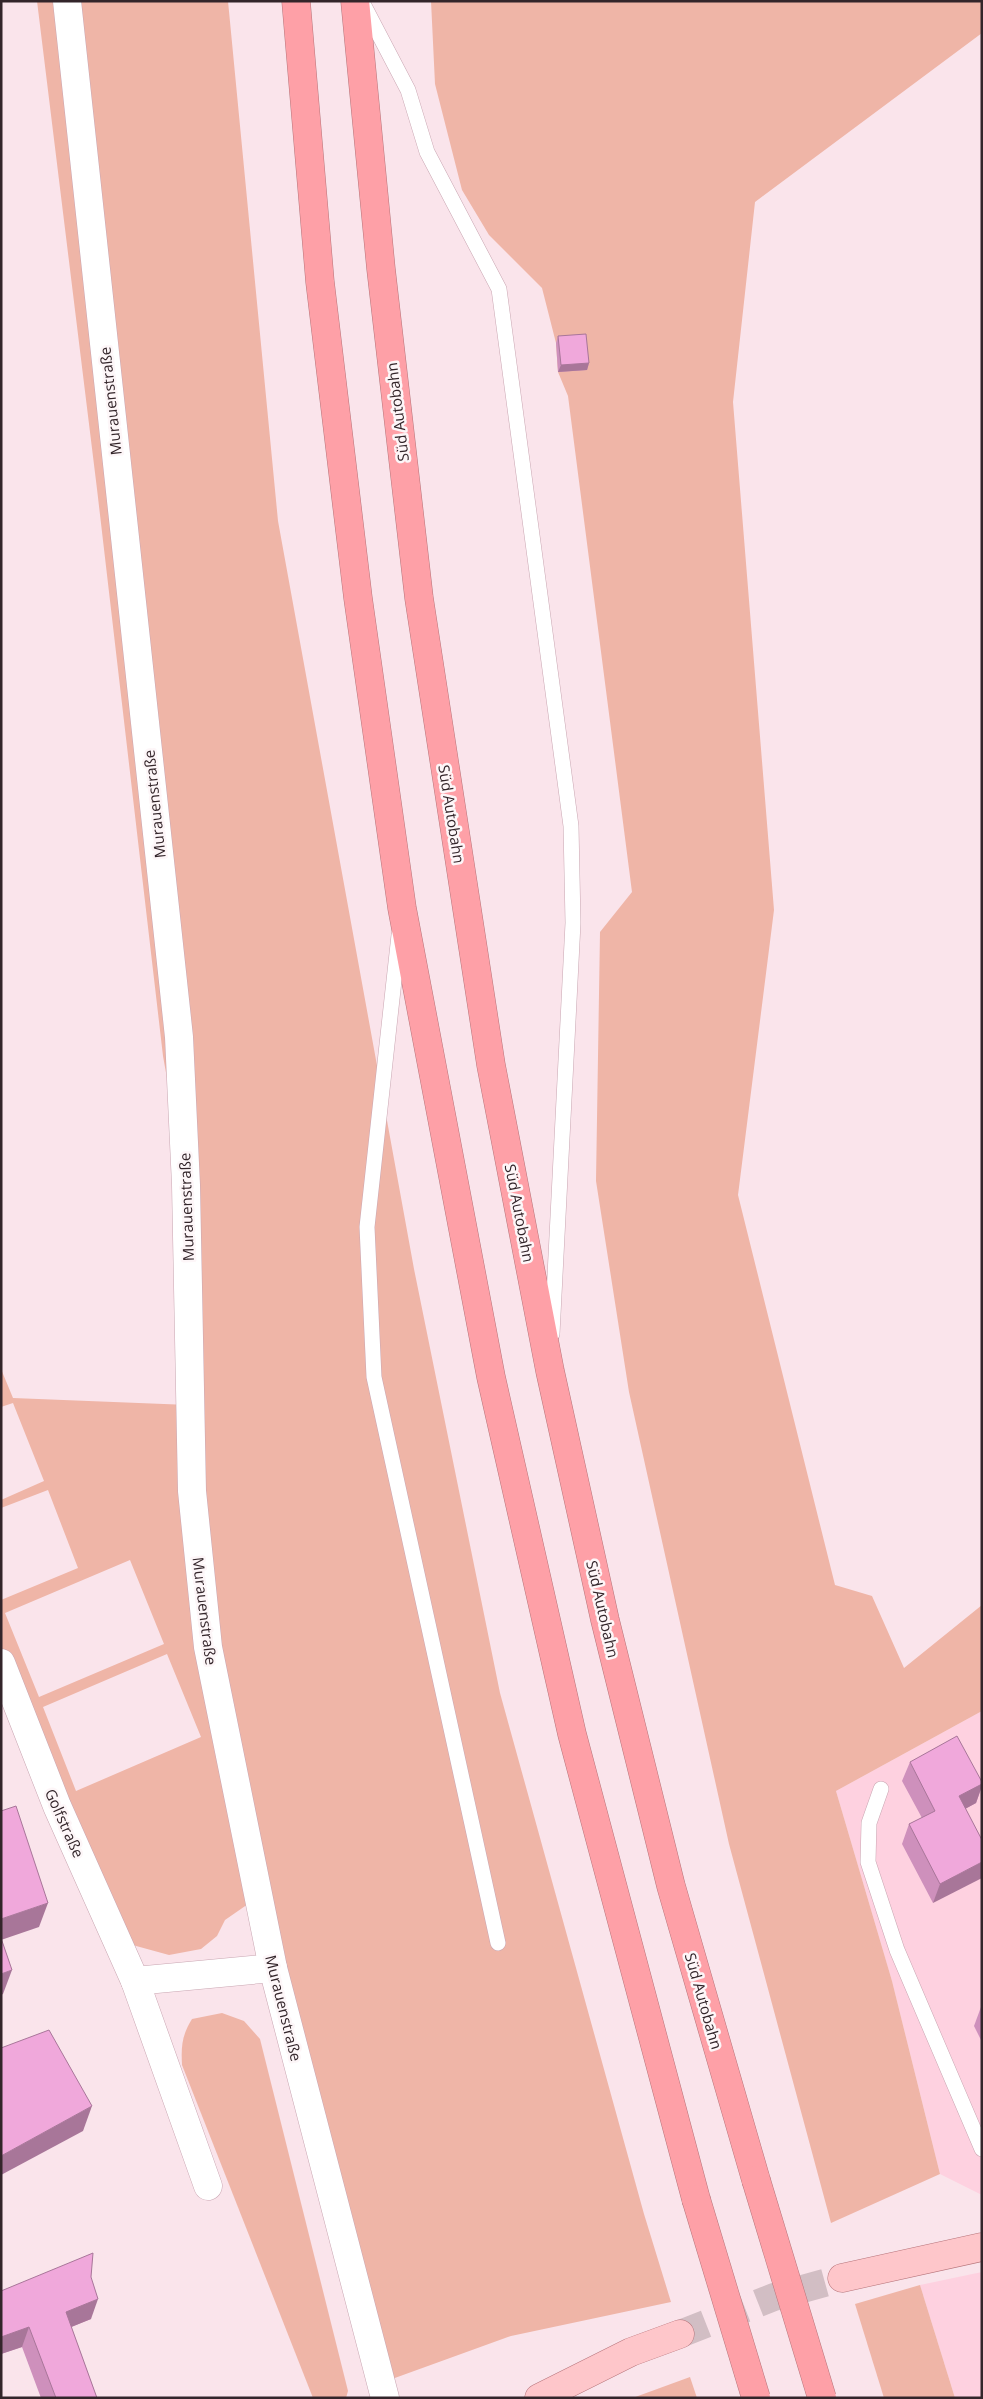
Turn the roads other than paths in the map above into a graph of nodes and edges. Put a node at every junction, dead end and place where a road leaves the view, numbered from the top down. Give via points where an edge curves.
1 (67, 1) edge
2 (296, 1) edge
3 (355, 1) edge
4 (361, 1) edge
5 (402, 908) junction
6 (550, 1371) junction
7 (1, 1663) edge
8 (881, 1789) dead end
9 (498, 1943) dead end
10 (273, 1968) junction
11 (135, 1981) junction
12 (982, 2150) edge
13 (208, 2186) dead end
14 (982, 2247) edge
15 (842, 2278) tunnel mouth
16 (680, 2334) tunnel mouth
17 (385, 2398) edge
18 (539, 2398) edge
19 (756, 2398) edge
20 (822, 2398) edge

1 - 10 street, Murauenstraße via 179,1037 186,1185 192,1491 208,1647
2 - 5 highway via 320,282 358,598
3 - 6 highway, Süd Autobahn via 381,270 419,598 491,1065
4 - 6 lane via 408,90 427,152 499,289 572,826 573,924
5 - 9 lane via 367,1227 374,1377
5 - 19 highway, bridge via 491,1377 570,1724 696,2199
6 - 20 highway, Süd Autobahn, bridge via 605,1620 671,1886
7 - 11 street, Golfstraße via 57,1806
8 - 12 lane via 869,1823 868,1862 897,1950
10 - 11 street
10 - 17 street, Murauenstraße
11 - 13 street, Golfstraße
14 - 15 main road
16 - 18 main road via 631,2352

